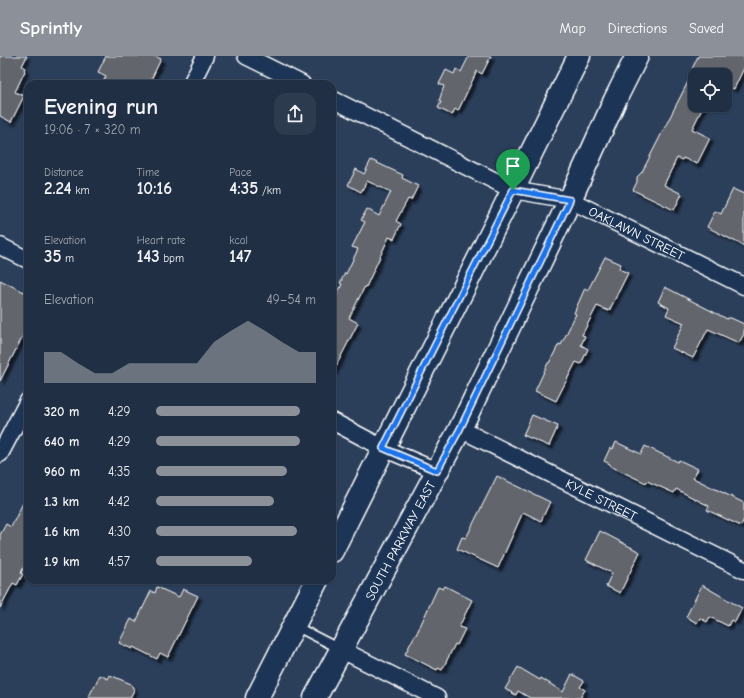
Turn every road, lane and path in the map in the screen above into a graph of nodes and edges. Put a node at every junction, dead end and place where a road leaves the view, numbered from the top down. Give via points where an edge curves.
1 (205, 56) edge
2 (246, 56) edge
3 (579, 56) edge
4 (637, 56) edge
5 (193, 80) edge
6 (294, 80) edge
7 (336, 101) edge
8 (513, 190) junction
9 (570, 200) junction
10 (0, 246) edge
11 (24, 258) edge
12 (744, 286) edge
13 (24, 409) edge
14 (336, 423) edge
15 (460, 429) junction
16 (383, 448) junction
17 (0, 454) edge
18 (437, 471) junction
19 (336, 543) edge
20 (744, 570) edge
21 (315, 584) edge
22 (294, 626) junction
23 (340, 650) junction
24 (257, 698) edge
25 (315, 698) edge
26 (437, 698) edge

1 - 5 street
2 - 6 street
3 - 8 main road
4 - 9 main road, SOUTH PARKWAY EAST
7 - 8 street, OAKLAWN STREET
8 - 9 street, OAKLAWN STREET
8 - 16 main road
9 - 12 street, OAKLAWN STREET
9 - 15 main road, SOUTH PARKWAY EAST
10 - 11 street
13 - 17 street
14 - 16 street
15 - 18 main road, SOUTH PARKWAY EAST
15 - 20 street, KYLE STREET
16 - 18 street
16 - 19 main road
18 - 23 main road, SOUTH PARKWAY EAST
21 - 22 main road
22 - 23 lane
22 - 24 main road
23 - 25 main road, SOUTH PARKWAY EAST
23 - 26 street

